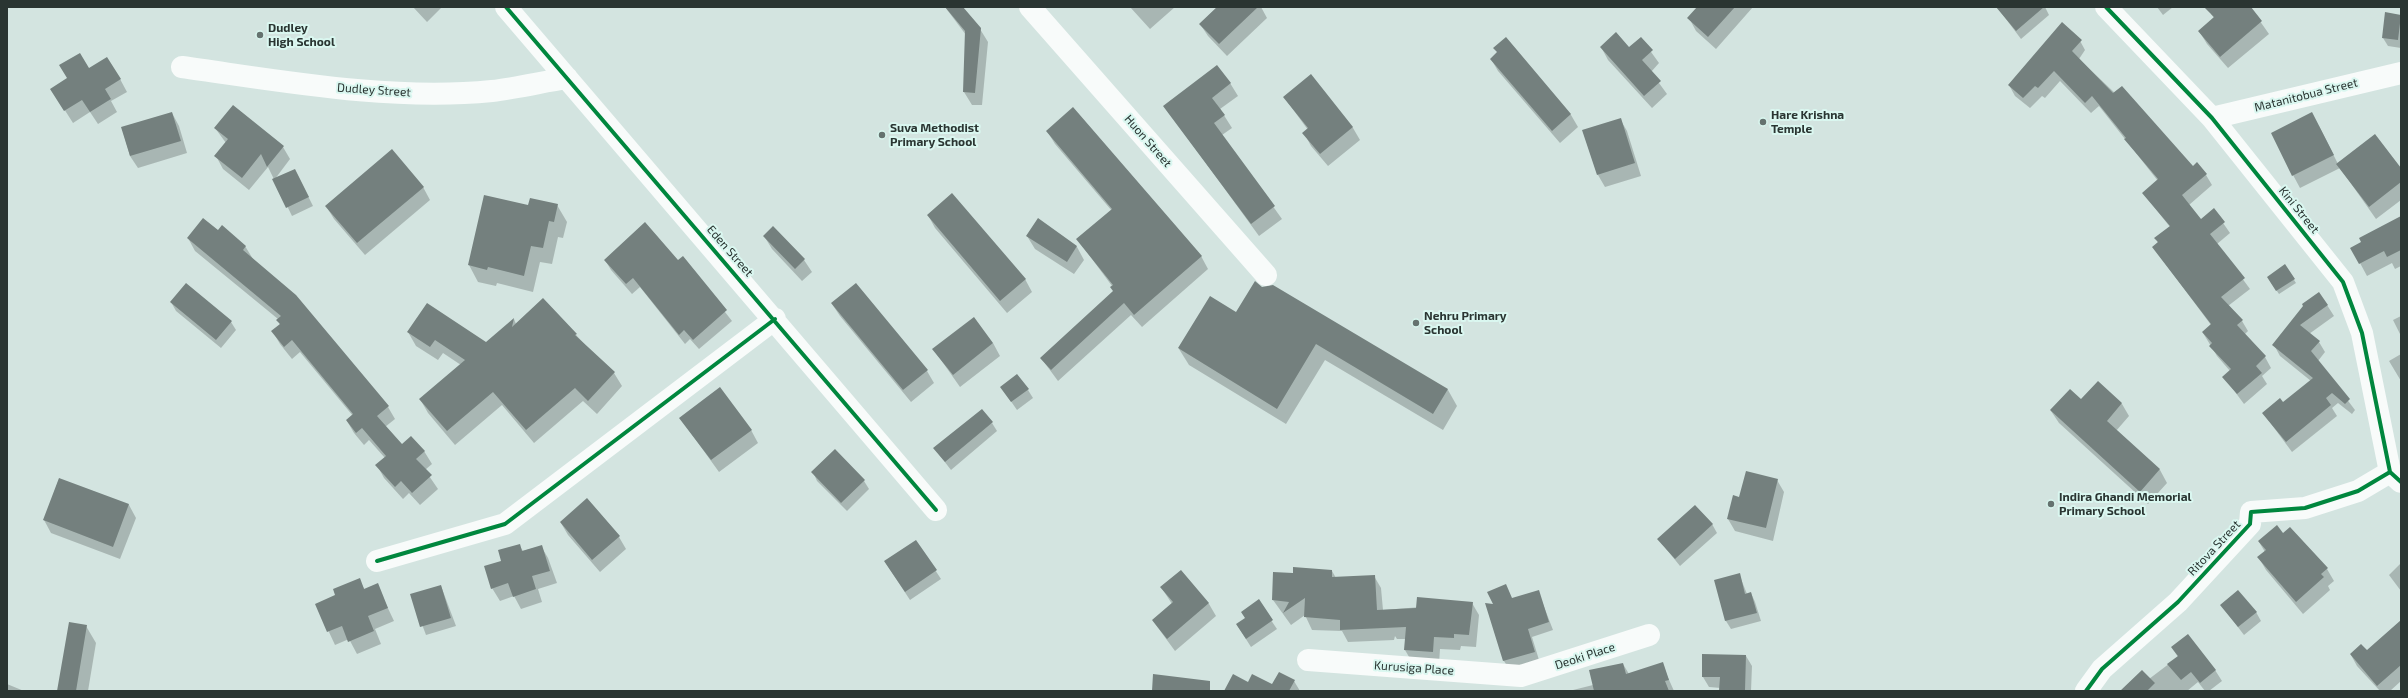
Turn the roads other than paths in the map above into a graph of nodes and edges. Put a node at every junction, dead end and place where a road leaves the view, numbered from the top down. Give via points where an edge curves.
1 (506, 7) edge
2 (1030, 7) edge
3 (2106, 7) edge
4 (182, 67) dead end
5 (2401, 73) edge
6 (567, 78) junction
7 (2212, 118) junction
8 (1266, 275) dead end
9 (775, 319) junction
10 (2395, 477) edge
11 (936, 510) dead end
12 (377, 561) dead end
13 (1649, 635) dead end
14 (1308, 660) dead end
15 (1523, 684) edge
16 (2086, 691) edge

1 - 6 street, Eden Street
2 - 8 street, Huon Street
3 - 7 street, Kini Street
4 - 6 street, Dudley Street via 304,84 395,93 491,91
5 - 7 street, Matanitobua Street
6 - 9 street, Eden Street
7 - 10 street, Kini Street via 2343,282 2362,333
9 - 11 street, Eden Street
9 - 12 street via 504,524
10 - 16 street, Ritova Street via 2305,508 2252,512 2250,524 2178,602 2102,669
13 - 15 street, Deoki Place
14 - 15 street, Kurusiga Place

